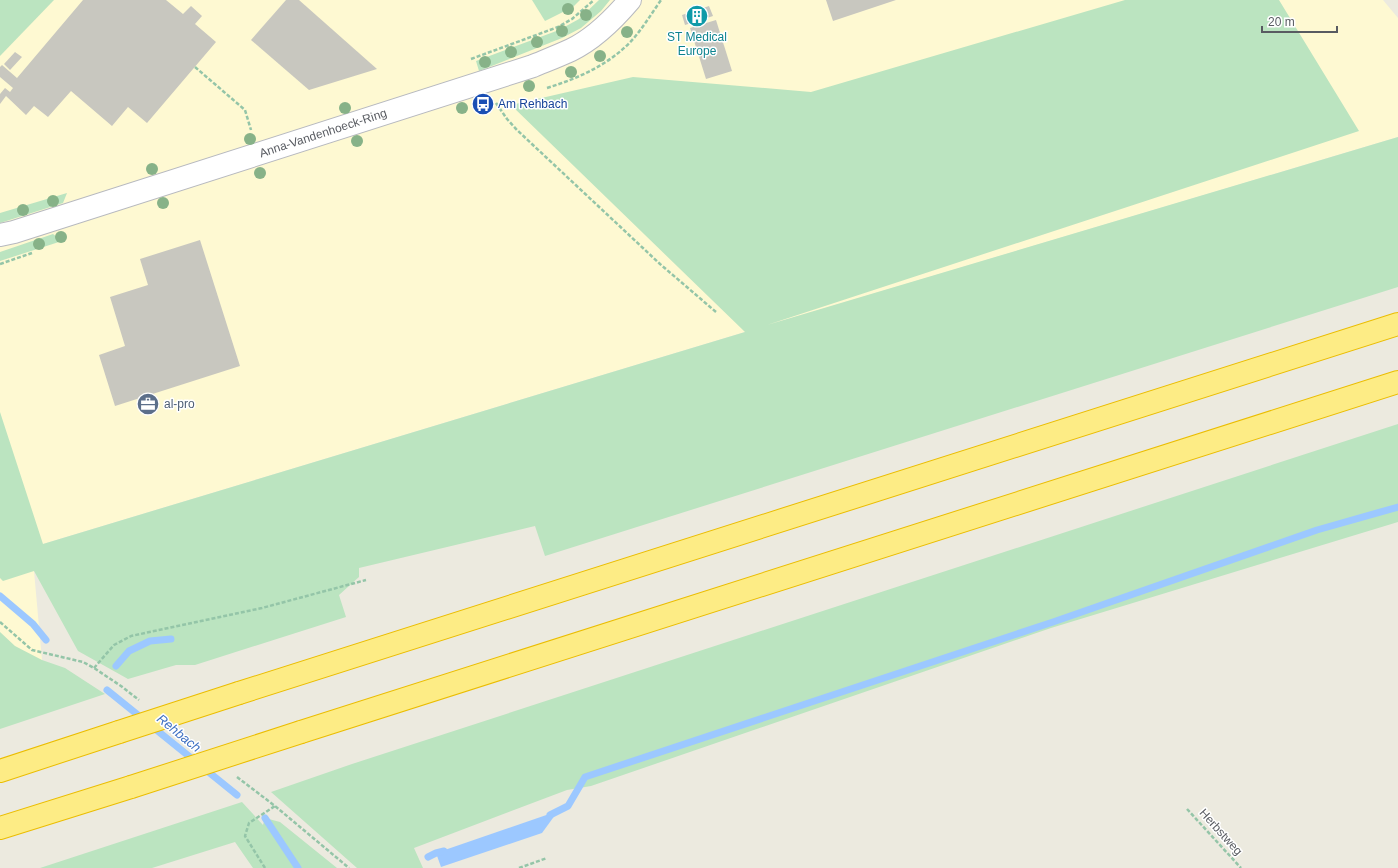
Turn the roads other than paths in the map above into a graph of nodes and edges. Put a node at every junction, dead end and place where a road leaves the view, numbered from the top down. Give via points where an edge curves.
1 (630, 0) edge
2 (0, 235) edge
3 (1398, 324) edge
4 (1398, 382) edge
5 (0, 771) edge
6 (0, 828) edge

1 - 2 street, Anna-Vandenhoeck-Ring via 613,20 589,40 533,66
3 - 5 highway, bridge
4 - 6 highway, bridge

